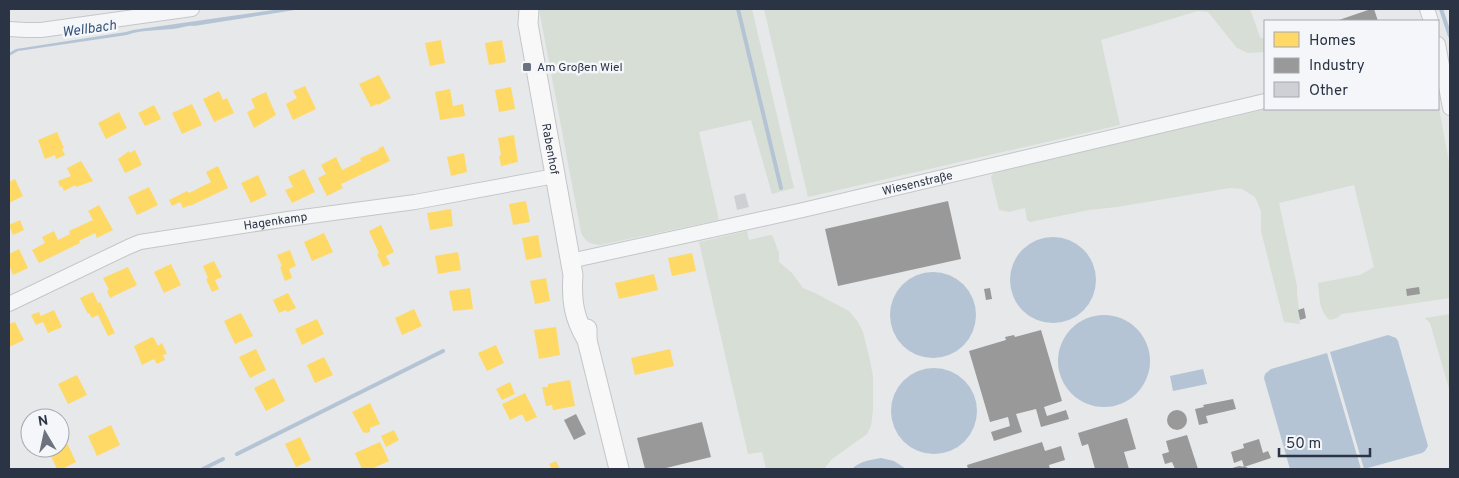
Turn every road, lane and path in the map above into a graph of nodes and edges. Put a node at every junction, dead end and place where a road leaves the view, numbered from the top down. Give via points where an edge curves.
1 (192, 9) edge
2 (526, 14) edge
3 (9, 25) edge
4 (1442, 51) edge
5 (1264, 102) edge
6 (1450, 108) edge
7 (555, 176) junction
8 (572, 268) junction
9 (9, 304) edge
10 (619, 469) edge

1 - 3 street via 41,30
2 - 7 street, Rabenhof
4 - 6 street
5 - 8 street, Wiesenstraße
7 - 8 street, Rabenhof
7 - 9 street, Hagenkamp via 415,202 140,242
8 - 10 street, Rabenhof via 573,309 587,340

